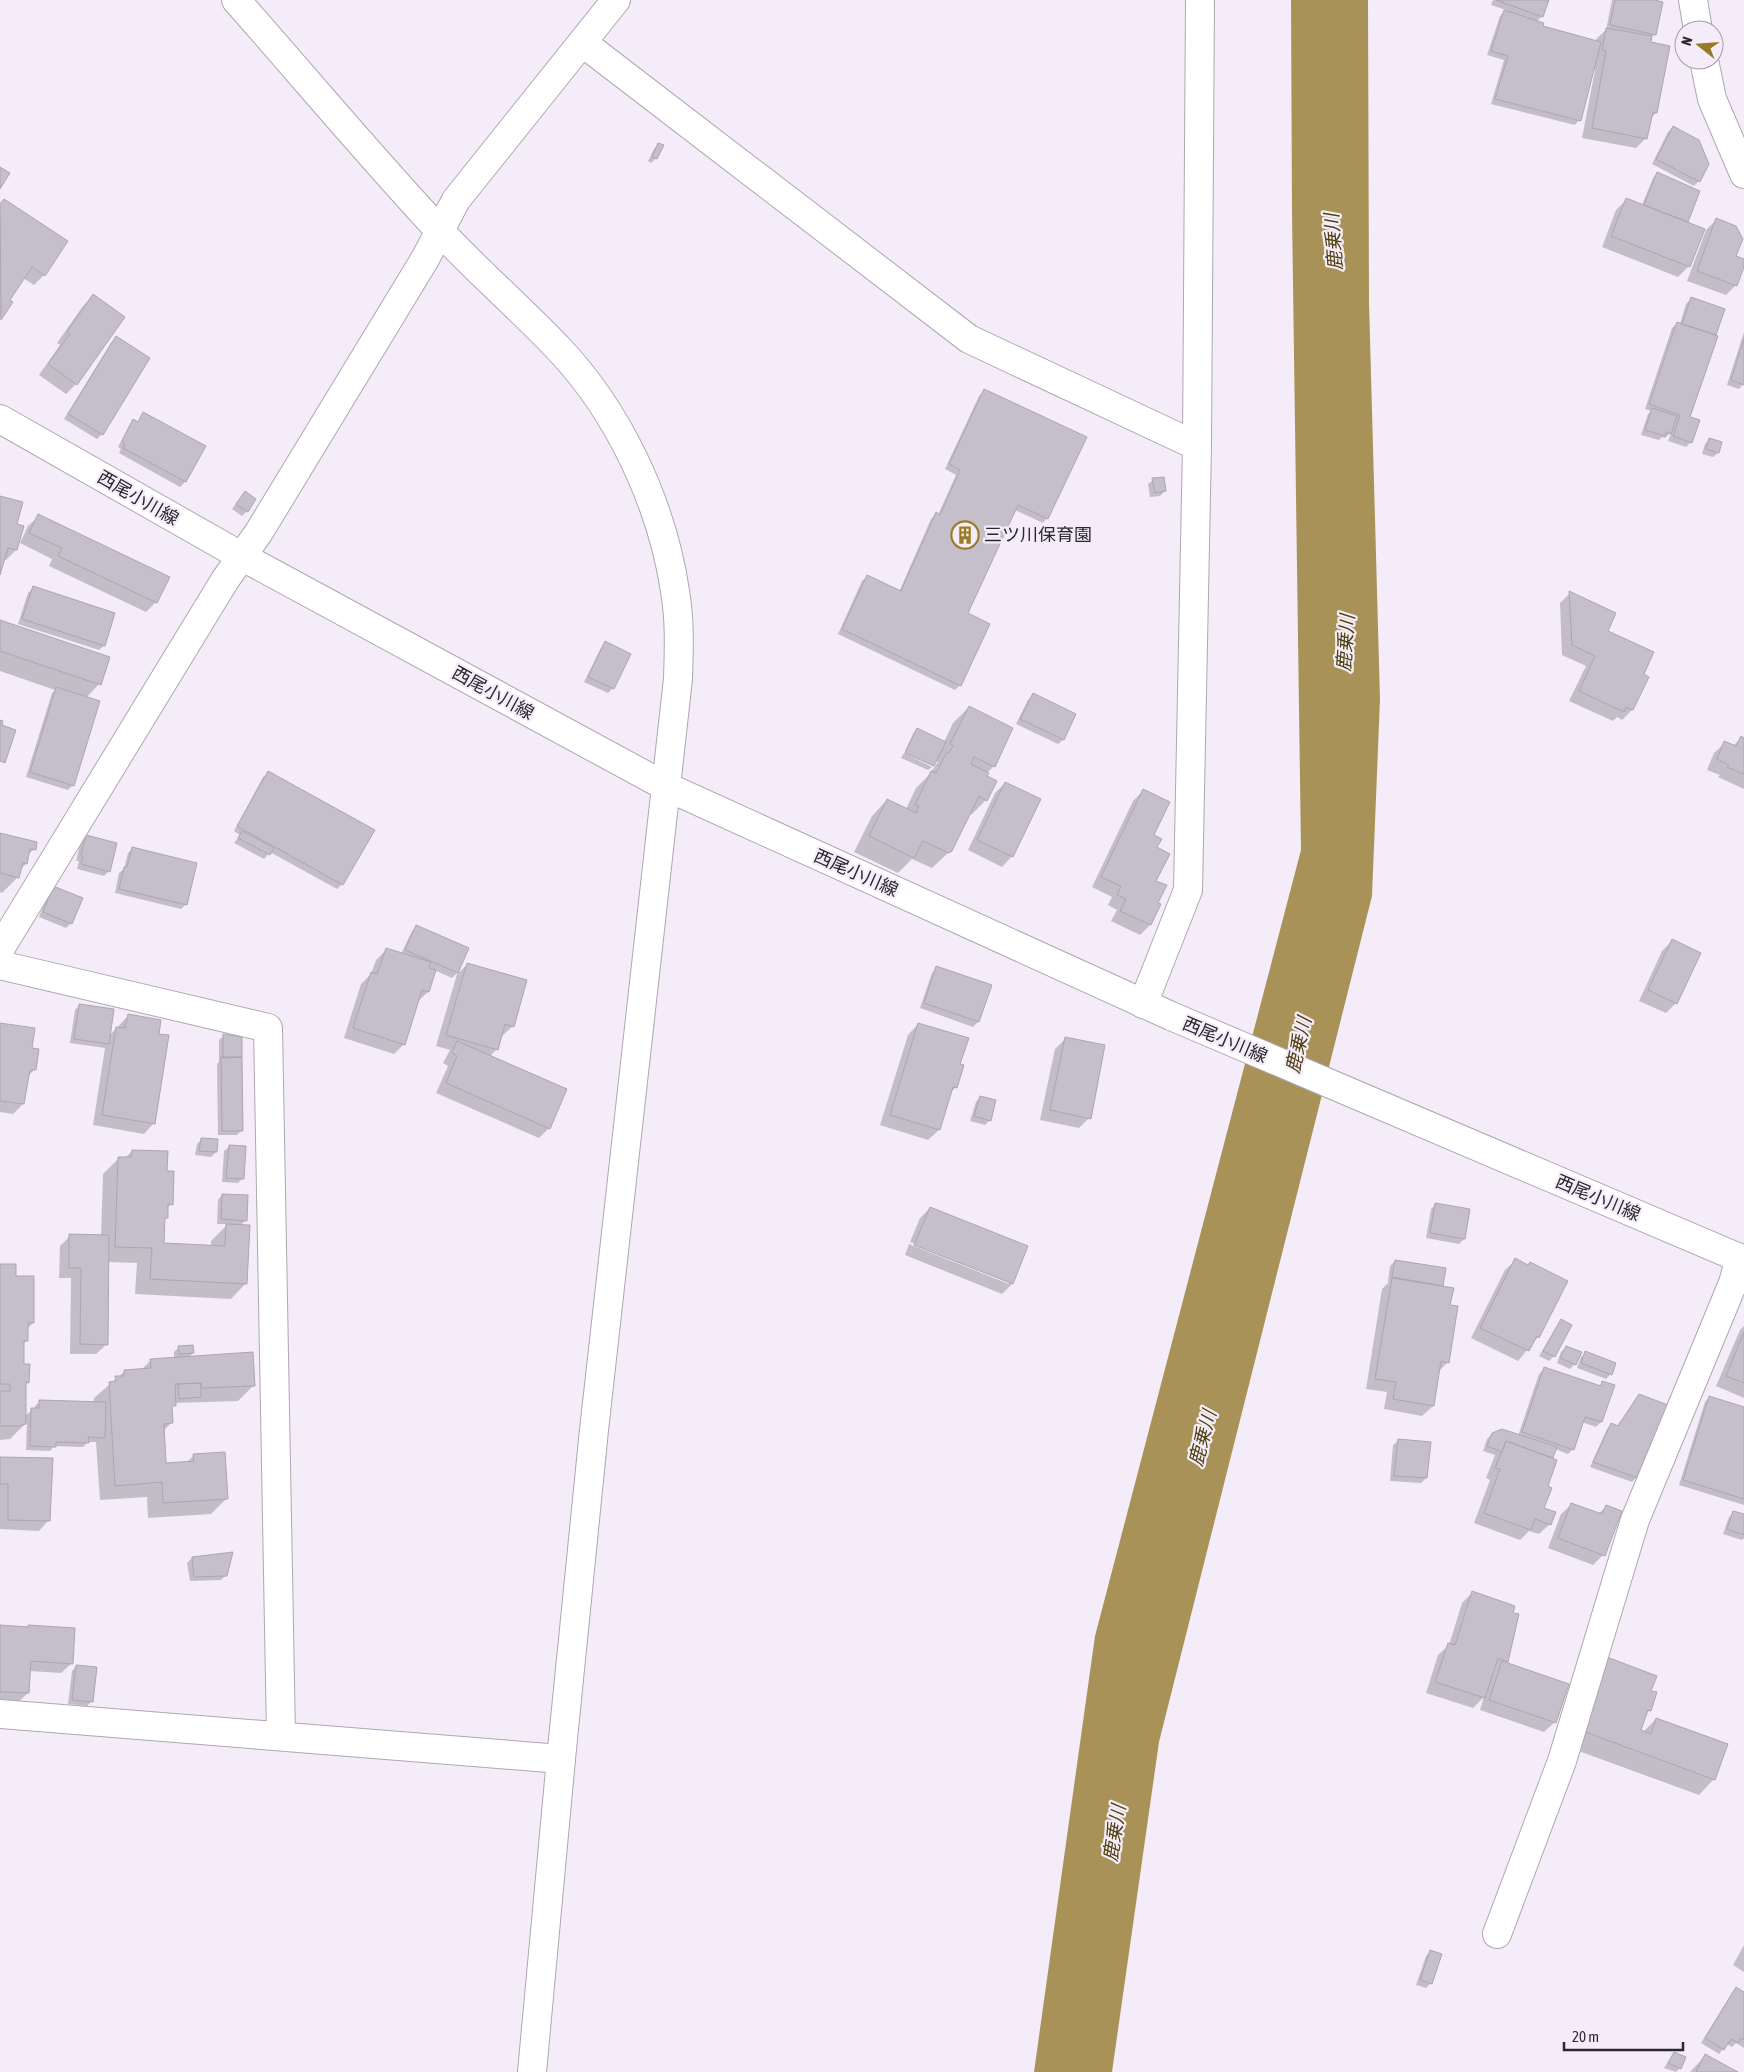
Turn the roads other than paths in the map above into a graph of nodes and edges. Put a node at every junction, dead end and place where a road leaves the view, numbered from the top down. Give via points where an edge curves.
1 (236, 0) edge
2 (616, 0) edge
3 (1200, 0) edge
4 (1693, 0) edge
5 (1696, 20) edge
6 (583, 43) junction
7 (1706, 70) edge
8 (1744, 174) edge
9 (440, 230) junction
10 (0, 419) edge
11 (1196, 446) junction
12 (241, 556) junction
13 (665, 786) junction
14 (0, 949) edge
15 (0, 965) edge
16 (1144, 1004) junction
17 (1742, 1259) edge
18 (0, 1714) edge
19 (281, 1736) junction
20 (561, 1759) junction
21 (1497, 1934) dead end
22 (532, 2072) edge

1 - 9 street
2 - 6 street
3 - 11 street
4 - 5 street
6 - 9 street via 456,200
6 - 11 street via 969,339
7 - 8 street via 1712,99
9 - 12 street via 259,532
9 - 13 street via 560,350 615,424 649,494 666,543 676,592 680,637
10 - 12 street, 西尾小川線
11 - 16 street via 1188,890
12 - 13 street, 西尾小川線
12 - 14 street
13 - 16 street, 西尾小川線
13 - 20 street
15 - 19 street via 268,1028
16 - 17 street, 西尾小川線
17 - 21 street via 1636,1520 1562,1761
18 - 19 street
19 - 20 street
20 - 22 street

